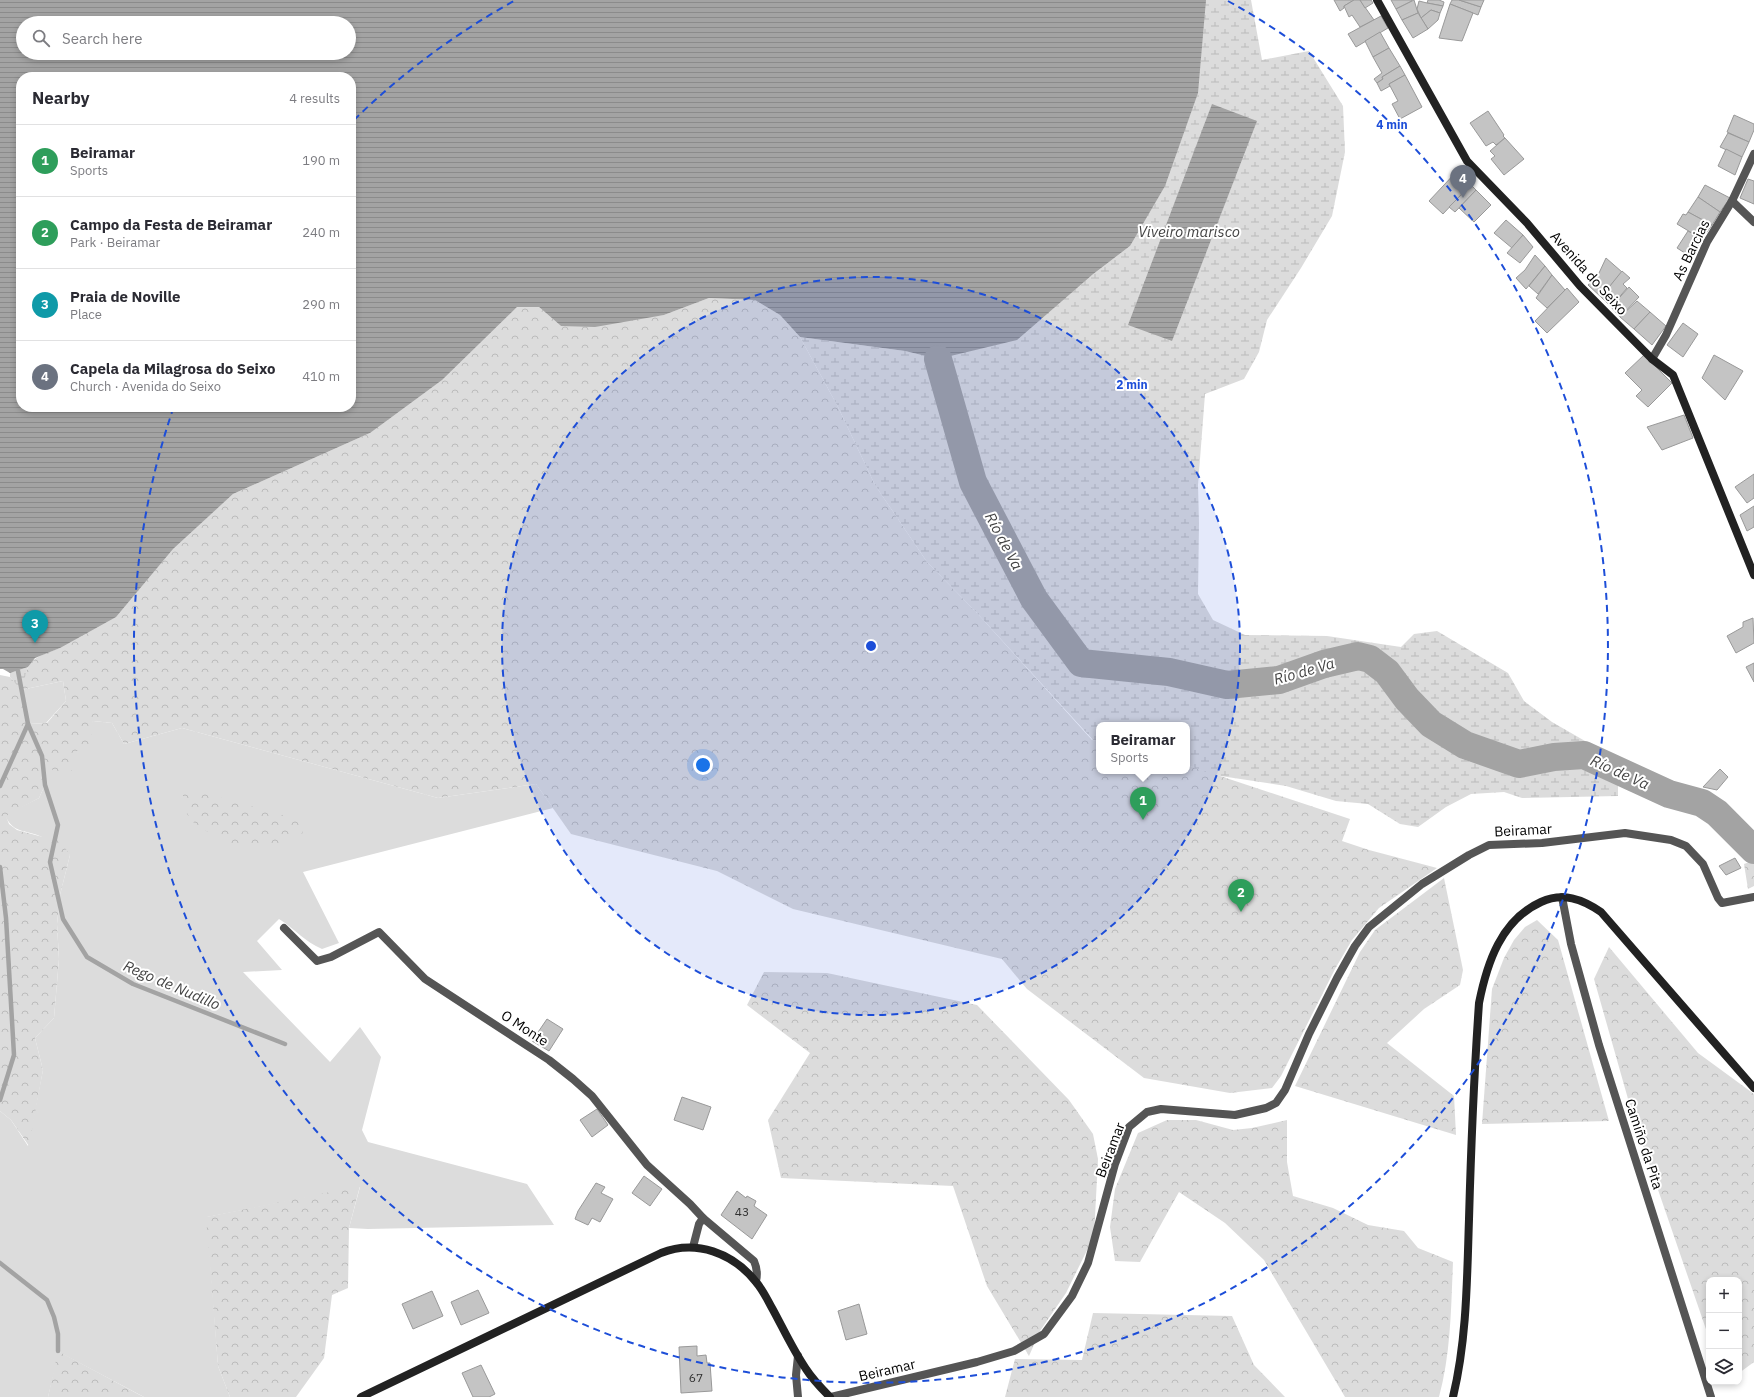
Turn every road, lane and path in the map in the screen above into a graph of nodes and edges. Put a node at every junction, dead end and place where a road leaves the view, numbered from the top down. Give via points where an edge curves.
1 (1377, 0) edge
2 (1754, 154) edge
3 (1732, 201) junction
4 (1754, 222) edge
5 (1652, 359) junction
6 (1751, 559) edge
7 (1754, 575) edge
8 (1562, 897) junction
9 (1754, 897) edge
10 (284, 928) dead end
11 (1754, 1088) edge
12 (703, 1218) junction
13 (693, 1247) junction
14 (756, 1281) junction
15 (798, 1356) junction
16 (361, 1397) edge
17 (798, 1397) edge
18 (830, 1397) edge
19 (1453, 1397) edge
20 (1711, 1397) edge

1 - 5 street, Avenida do Seixo via 1467,161 1527,223 1580,286
2 - 3 street, As Barcias
3 - 4 street
3 - 5 street, As Barcias via 1707,242 1666,335
5 - 6 street, Avenida do Seixo via 1673,375
6 - 7 street, Avenida do Seixo
8 - 11 street via 1588,902 1609,919
8 - 19 street via 1547,899 1517,916 1494,952 1482,988 1475,1073 1464,1321 1460,1367
8 - 20 street, Camiño da Pita via 1571,944 1599,1045
9 - 18 street, Beiramar via 1722,903 1703,864 1686,846 1646,835 1625,833 1542,843 1489,845 1469,855 1422,884 1369,927 1337,978 1285,1090 1276,1103 1235,1115 1161,1109 1147,1112 1130,1127 1115,1164 1088,1263 1072,1296 1044,1334 1014,1351 977,1362
10 - 12 street, O Monte via 317,961 380,932 425,979 549,1060 573,1079 592,1096 647,1165
12 - 13 street via 698,1224
12 - 14 street via 754,1261 758,1274
13 - 14 street via 723,1255
13 - 16 street via 661,1253
14 - 15 street
15 - 17 street
15 - 18 street

